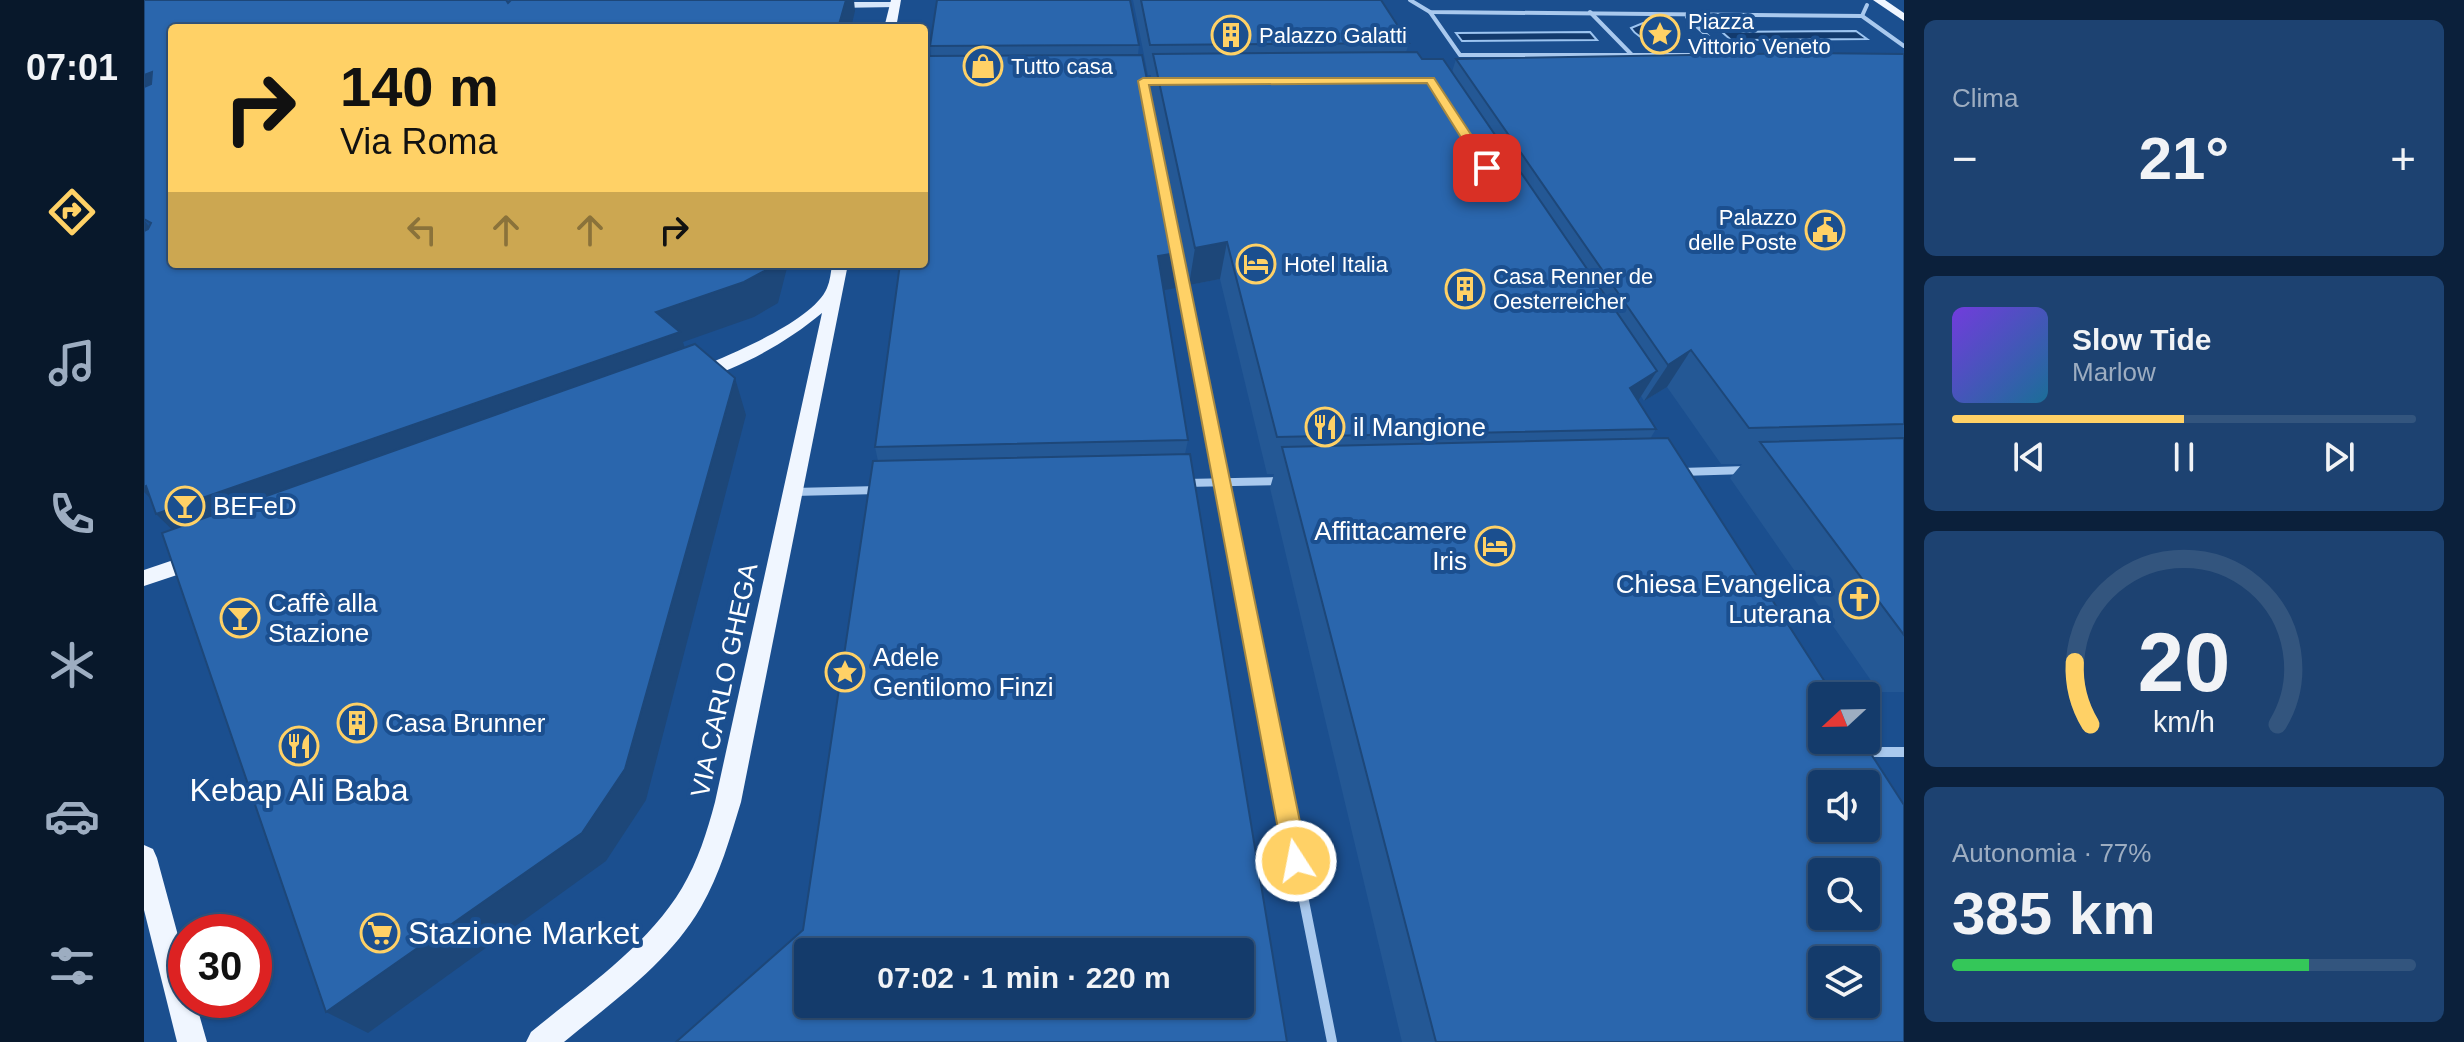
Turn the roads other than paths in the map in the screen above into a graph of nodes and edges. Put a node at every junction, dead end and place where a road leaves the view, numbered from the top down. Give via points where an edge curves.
1 (1410, 0) edge
2 (896, 2) edge
3 (1872, 3) edge
4 (822, 5) edge
5 (1430, 12) junction
6 (1590, 12) junction
7 (1862, 16) junction
8 (1687, 17) junction
9 (1904, 18) edge
10 (891, 24) edge
11 (1904, 46) edge
12 (1460, 55) junction
13 (1632, 55) junction
14 (1700, 55) edge
15 (1714, 55) edge
16 (1728, 55) junction
17 (1743, 55) edge
18 (1450, 58) dead end
19 (1456, 68) dead end
20 (1176, 251) edge
21 (839, 268) edge
22 (834, 291) junction
23 (684, 379) edge
24 (1672, 459) edge
25 (1755, 470) edge
26 (1664, 472) edge
27 (1683, 476) junction
28 (1285, 481) edge
29 (1222, 483) junction
30 (1174, 484) edge
31 (887, 490) edge
32 (792, 492) junction
33 (220, 552) edge
34 (144, 578) edge
35 (1880, 752) edge
36 (1904, 752) edge
37 (1861, 754) edge
38 (1867, 764) edge
39 (144, 858) edge
40 (192, 1042) edge
41 (541, 1042) edge
42 (1332, 1042) edge

1 - 5 street
2 - 4 main road
2 - 10 main road
3 - 7 street
3 - 9 main road
5 - 6 street
5 - 12 street
6 - 8 street
6 - 13 street
7 - 8 street
7 - 11 street
8 - 16 street
12 - 13 street
12 - 18 street
12 - 19 street
13 - 14 street
15 - 16 street
16 - 17 street
20 - 29 street
21 - 22 main road, VIA CARLO GHEGA
22 - 23 main road via 817,311 783,334 729,363
22 - 32 main road, VIA CARLO GHEGA
24 - 27 street
25 - 27 street
26 - 27 street
28 - 29 street
29 - 30 street
29 - 42 street
31 - 32 street
32 - 41 main road, VIA CARLO GHEGA via 728,802 710,863 682,912 626,971
33 - 34 main road
35 - 36 street
37 - 38 street
39 - 40 main road

